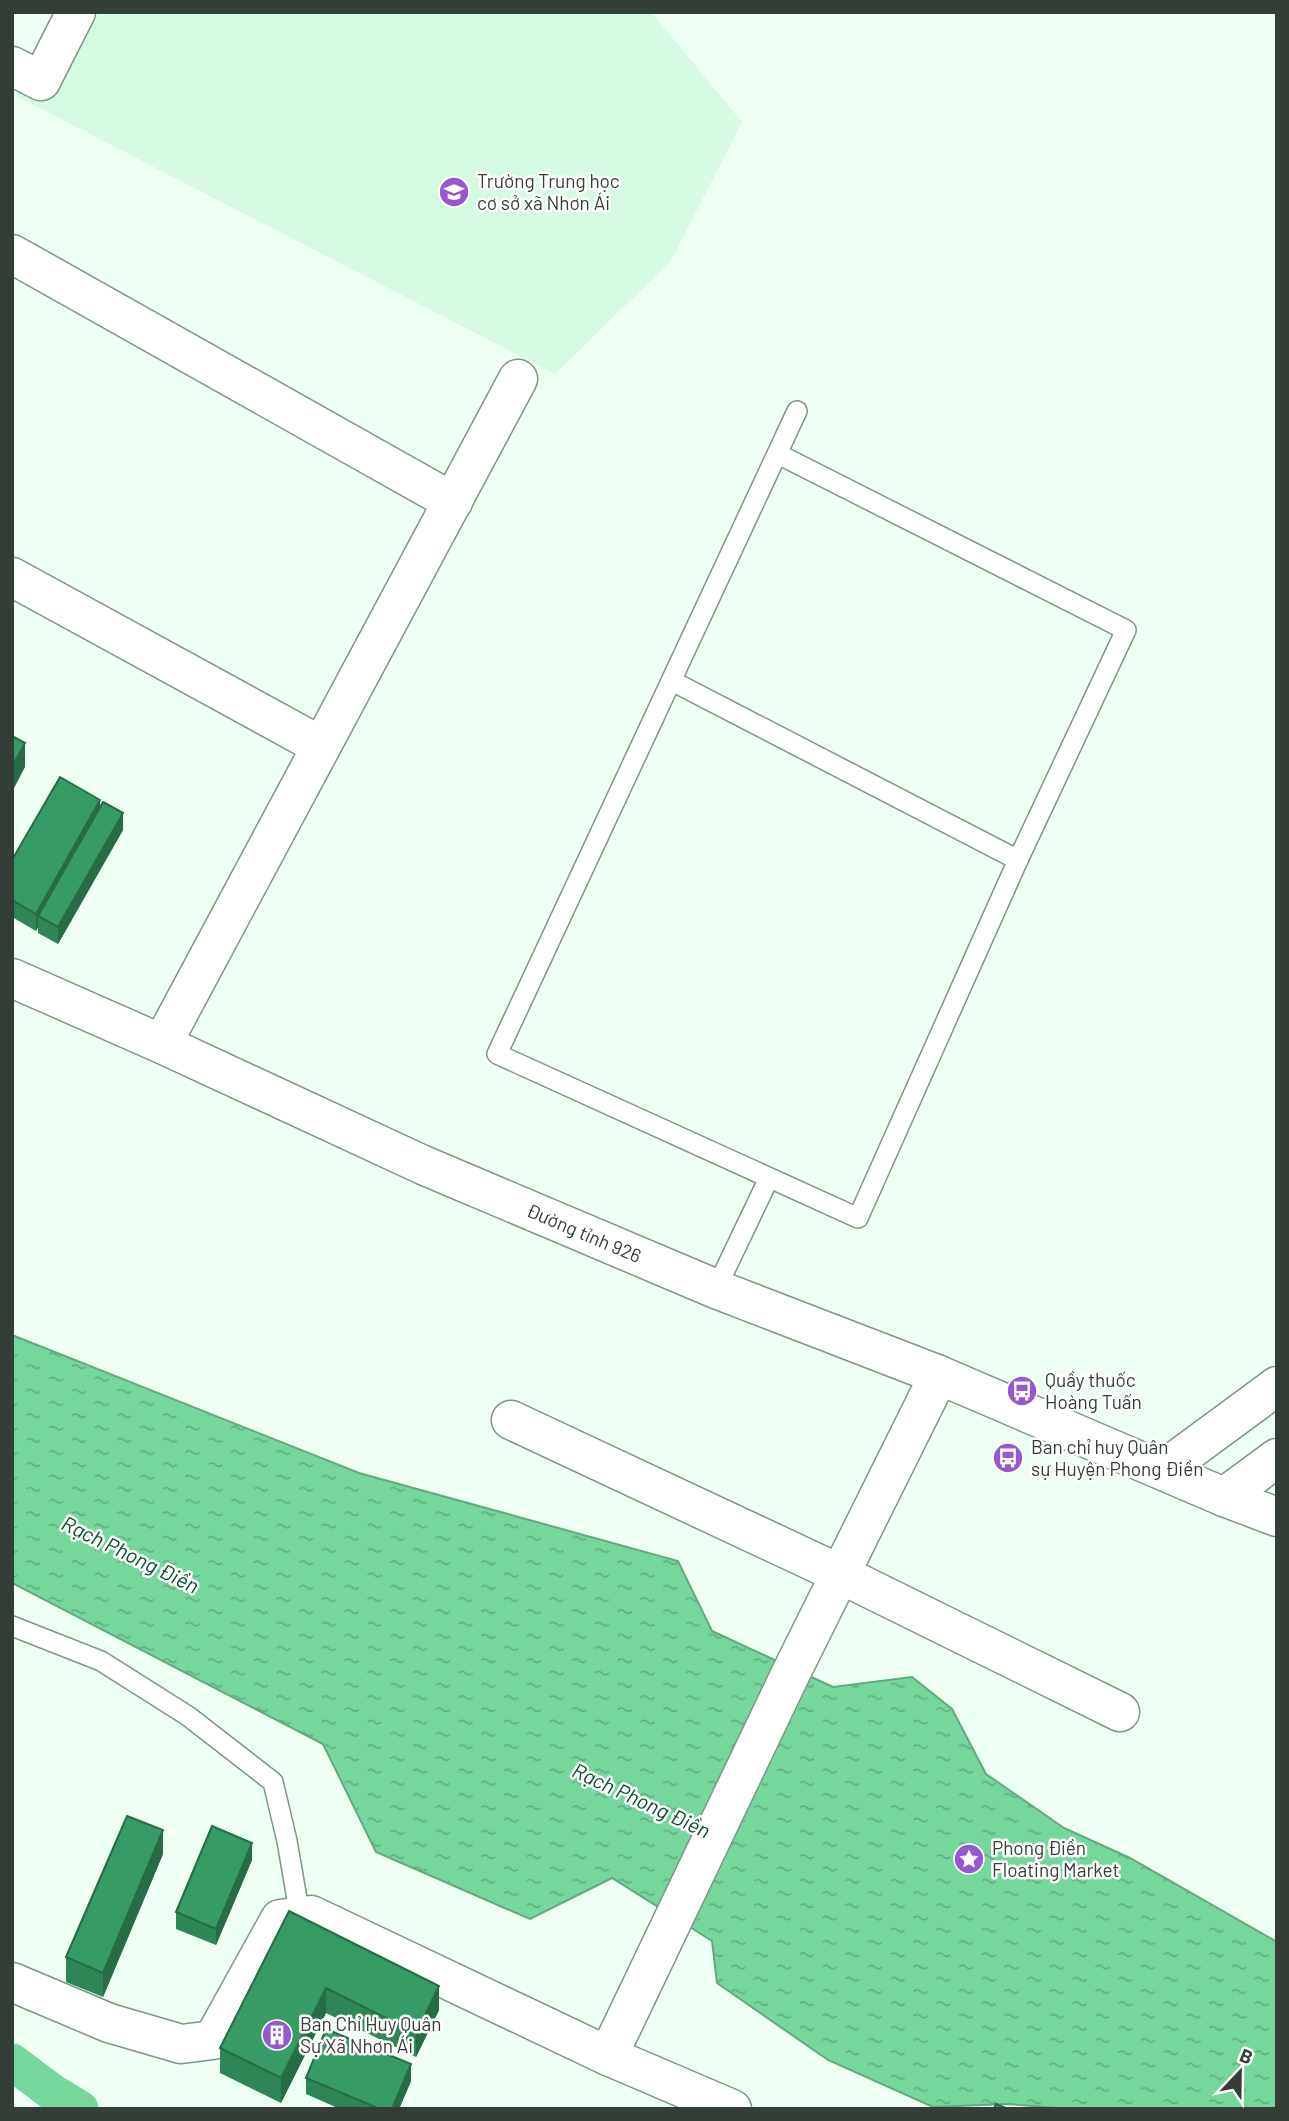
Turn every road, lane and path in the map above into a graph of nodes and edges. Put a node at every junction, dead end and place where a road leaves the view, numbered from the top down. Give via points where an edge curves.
1 (76, 12) edge
2 (12, 66) edge
3 (12, 254) edge
4 (518, 379) dead end
5 (797, 411) dead end
6 (778, 454) junction
7 (453, 502) junction
8 (12, 577) edge
9 (672, 681) junction
10 (321, 746) junction
11 (1018, 860) junction
12 (12, 978) edge
13 (162, 1044) junction
14 (769, 1178) junction
15 (716, 1289) junction
16 (939, 1374) junction
17 (1277, 1386) edge
18 (511, 1420) dead end
19 (1277, 1458) edge
20 (1163, 1470) junction
21 (1224, 1497) junction
22 (1277, 1517) edge
23 (840, 1574) junction
24 (12, 1626) edge
25 (1120, 1712) dead end
26 (300, 1916) junction
27 (12, 1982) edge
28 (608, 2056) junction
29 (732, 2109) edge

1 - 2 street via 41,81
3 - 7 street
4 - 7 street
5 - 6 lane
6 - 9 lane
6 - 11 lane via 1126,630
7 - 10 street
8 - 10 street
9 - 11 lane
9 - 14 lane via 497,1054
10 - 13 street
11 - 14 lane via 858,1218
12 - 13 street, Đường tỉnh 926
13 - 15 street, Đường tỉnh 926 via 423,1165
14 - 15 lane
15 - 16 street, Đường tỉnh 926
16 - 20 street, Đường tỉnh 926
16 - 23 street
17 - 20 street
18 - 23 street
19 - 21 street
20 - 21 street, Đường tỉnh 926
21 - 22 street, Đường tỉnh 926
23 - 25 street
23 - 28 street
24 - 26 lane via 101,1661 188,1716 273,1782
26 - 27 street via 280,1919 213,2040 181,2044 109,2023
26 - 28 street via 311,1915
28 - 29 street

